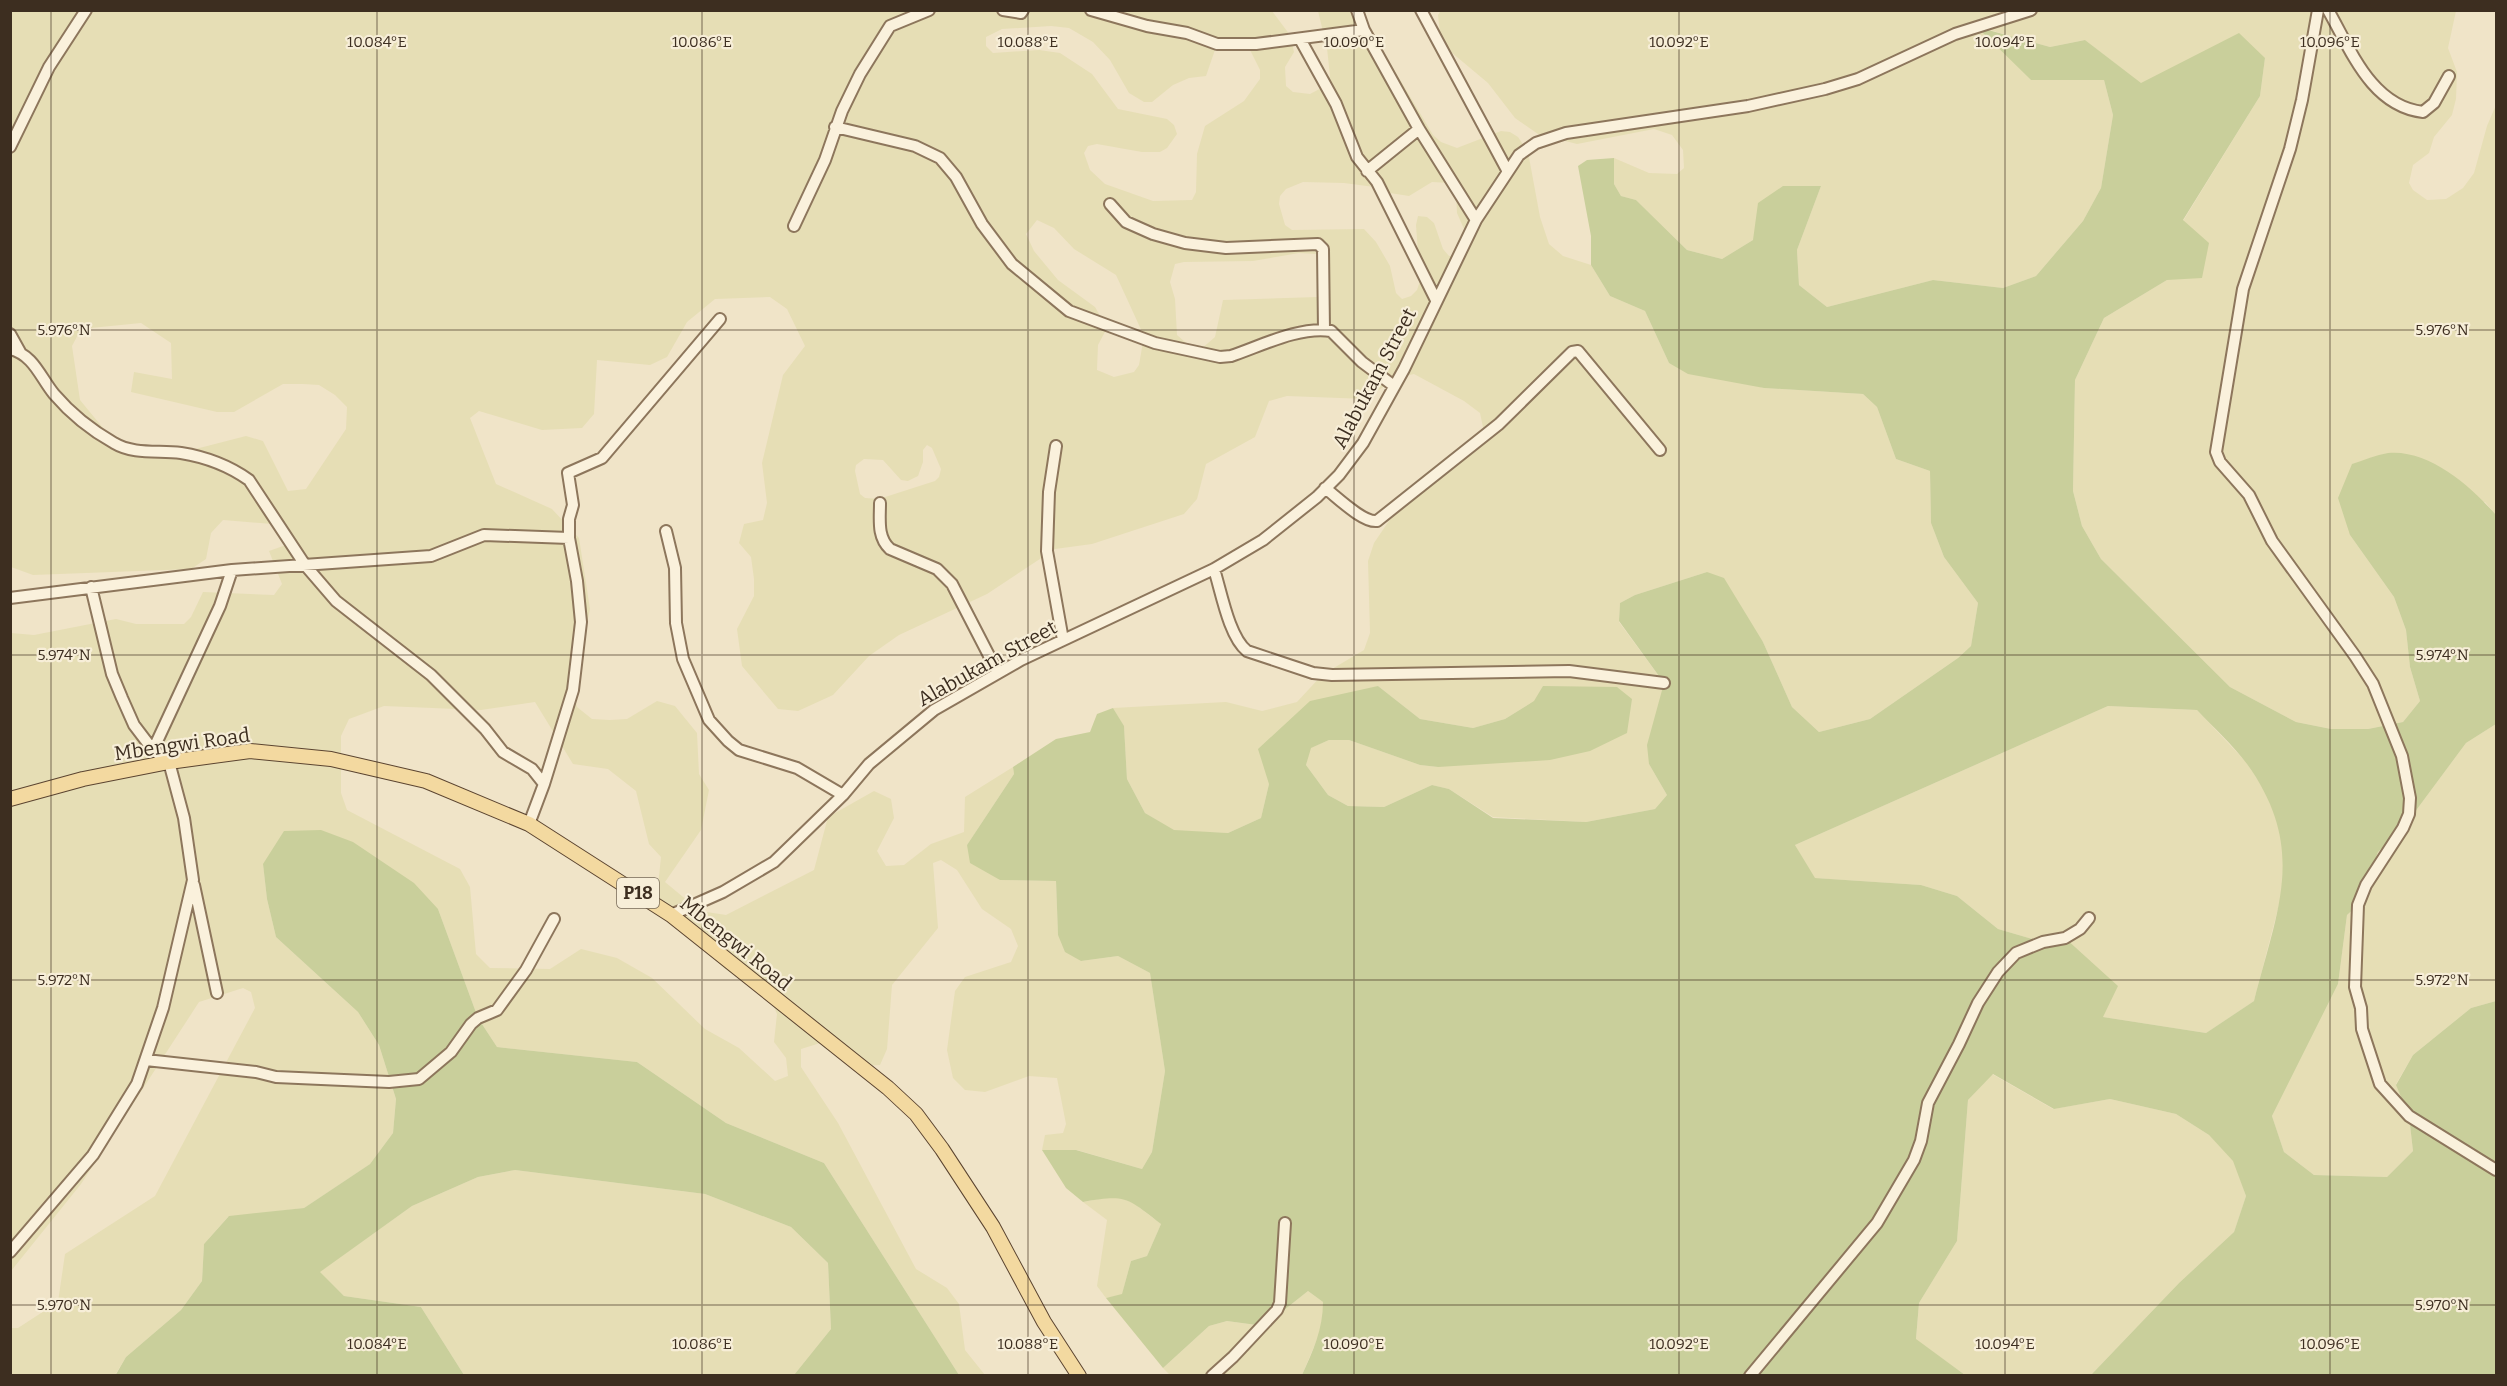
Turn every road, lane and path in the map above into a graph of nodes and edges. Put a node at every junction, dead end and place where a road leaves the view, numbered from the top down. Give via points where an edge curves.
1 (86, 10) edge
2 (929, 10) edge
3 (1003, 10) edge
4 (1023, 10) edge
5 (1091, 10) edge
6 (1357, 10) edge
7 (1421, 10) edge
8 (2031, 10) edge
9 (2318, 10) edge
10 (2328, 10) edge
11 (1364, 30) junction
12 (1300, 39) junction
13 (2449, 76) dead end
14 (835, 127) junction
15 (1419, 129) junction
16 (10, 147) edge
17 (1507, 170) junction
18 (1367, 171) junction
19 (1110, 204) dead end
20 (1476, 220) junction
21 (794, 226) dead end
22 (1436, 300) junction
23 (720, 319) dead end
24 (1324, 330) junction
25 (10, 334) edge
26 (15, 351) edge
27 (1394, 386) junction
28 (1056, 446) dead end
29 (1660, 450) dead end
30 (1325, 488) junction
31 (880, 503) dead end
32 (666, 531) dead end
33 (569, 538) junction
34 (305, 565) junction
35 (1214, 569) junction
36 (232, 570) junction
37 (92, 587) junction
38 (10, 598) edge
39 (1063, 640) junction
40 (998, 673) junction
41 (1664, 683) dead end
42 (153, 750) junction
43 (169, 762) junction
44 (544, 784) junction
45 (843, 795) junction
46 (10, 799) edge
47 (529, 824) junction
48 (193, 880) junction
49 (671, 915) junction
50 (2089, 918) dead end
51 (554, 919) dead end
52 (217, 993) dead end
53 (146, 1060) junction
54 (2496, 1170) edge
55 (1285, 1224) dead end
56 (10, 1252) edge
57 (1079, 1376) edge
58 (1212, 1376) edge
59 (1750, 1376) edge

1 - 16 street via 49,67
2 - 14 street via 890,26 860,74
3 - 4 street
5 - 12 street via 1217,44
6 - 11 street
7 - 17 street
8 - 17 street, Alabukam Street via 1955,34 1858,79 1825,89 1748,106 1566,133 1536,143
9 - 54 street via 2290,149 2244,289 2216,452 2248,495 2272,541 2373,684 2402,756 2409,814 2358,905 2355,987 2362,1029 2380,1084 2409,1116
10 - 13 street via 2374,87 2388,99 2423,112 2434,103
11 - 12 street
11 - 15 street
12 - 18 street
14 - 21 street via 825,160
14 - 24 street via 915,146 940,158 1012,264 1070,311 1155,343 1220,357
15 - 18 street
15 - 20 street
17 - 20 street, Alabukam Street
18 - 22 street via 1377,182
19 - 24 street via 1126,222 1185,243 1226,248 1318,244 1323,249
20 - 22 street, Alabukam Street
22 - 27 street, Alabukam Street
23 - 33 street via 610,450 602,458 568,473 573,506
24 - 27 street via 1331,331
25 - 26 street
26 - 34 street via 33,363 54,393 87,427 117,445 132,451 180,453 213,460 249,480
27 - 30 street, Alabukam Street via 1364,443
28 - 39 street via 1049,492 1047,551
29 - 30 street via 1578,351 1572,352 1499,424 1377,521 1371,522
30 - 35 street, Alabukam Street via 1263,540
31 - 40 street via 883,542 945,575
32 - 45 street via 676,575 676,623 683,659 709,720 739,750 797,768
33 - 34 street via 484,535 431,556
33 - 44 street via 581,622 573,690
34 - 36 street
34 - 44 street via 336,601 431,675 485,729 502,752 532,769
35 - 39 street, Alabukam Street
35 - 41 street via 1242,646 1313,673 1569,672
36 - 37 street
36 - 42 street via 220,606
37 - 38 street
37 - 42 street via 112,674 134,725
39 - 40 street, Alabukam Street
40 - 45 street, Alabukam Street via 913,725 869,764
42 - 43 street
43 - 46 main road, Mbengwi Road / P18 via 82,779
43 - 47 main road, Mbengwi Road / P18 via 250,751 331,759 426,781
43 - 48 street via 184,818
44 - 47 street
45 - 49 street, Alabukam Street via 774,862 723,892
47 - 49 main road, Mbengwi Road / P18
48 - 52 street
48 - 53 street via 163,1008
49 - 57 main road, Mbengwi Road / P18 via 916,1114 993,1227 1044,1322
50 - 59 street via 2065,938 2016,953 1998,972 1928,1102 1914,1160 1877,1223
51 - 53 street via 526,970 497,1010 471,1024 451,1052 419,1079 389,1082 276,1077
53 - 56 street via 137,1084 93,1155
55 - 58 street via 1277,1310

